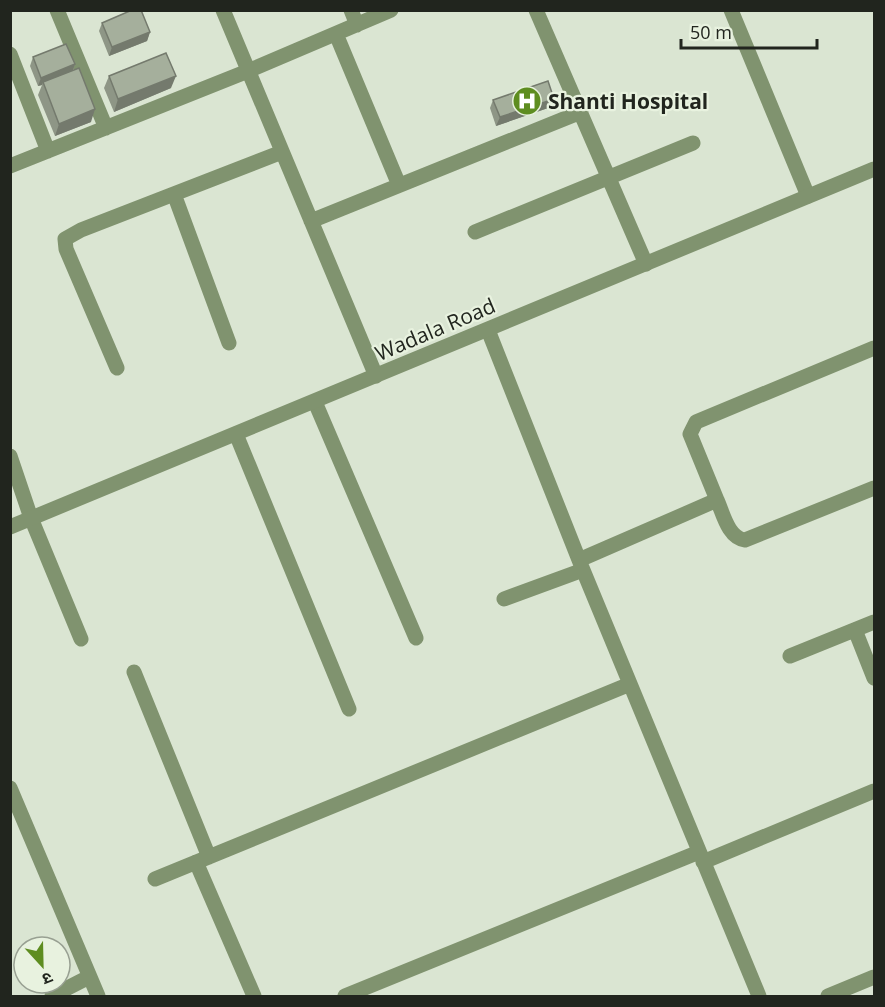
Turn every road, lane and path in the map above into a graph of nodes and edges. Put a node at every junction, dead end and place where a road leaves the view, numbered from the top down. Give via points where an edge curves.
1 (57, 10) edge
2 (223, 10) edge
3 (391, 10) edge
4 (536, 10) edge
5 (731, 10) edge
6 (354, 18) edge
7 (336, 34) junction
8 (10, 54) edge
9 (248, 71) junction
10 (581, 112) junction
11 (106, 128) junction
12 (693, 143) dead end
13 (48, 152) junction
14 (282, 152) junction
15 (10, 166) edge
16 (874, 169) edge
17 (608, 177) junction
18 (399, 185) junction
19 (174, 194) junction
20 (808, 196) junction
21 (311, 221) junction
22 (475, 232) dead end
23 (646, 264) junction
24 (488, 330) junction
25 (229, 343) dead end
26 (874, 348) edge
27 (117, 368) dead end
28 (376, 376) junction
29 (315, 402) junction
30 (236, 435) junction
31 (10, 456) edge
32 (874, 488) edge
33 (717, 500) junction
34 (31, 518) junction
35 (10, 527) edge
36 (581, 565) junction
37 (504, 599) dead end
38 (874, 622) edge
39 (855, 630) junction
40 (416, 638) dead end
41 (81, 639) dead end
42 (790, 656) dead end
43 (134, 672) dead end
44 (874, 678) edge
45 (630, 684) junction
46 (349, 709) dead end
47 (10, 788) edge
48 (874, 791) edge
49 (701, 857) junction
50 (203, 860) junction
51 (155, 879) dead end
52 (89, 977) junction
53 (874, 977) edge
54 (52, 996) edge
55 (98, 996) edge
56 (254, 996) edge
57 (345, 996) edge
58 (759, 996) edge
59 (828, 996) edge

1 - 11 street
2 - 9 street
3 - 6 street
4 - 10 street
5 - 20 street
6 - 7 street
7 - 9 street
7 - 18 street
8 - 13 street
9 - 11 street
9 - 14 street
10 - 17 street
10 - 18 street
11 - 13 street
12 - 17 street
13 - 15 street
14 - 19 street
14 - 21 street
16 - 20 street, Wadala Road
17 - 22 street
17 - 23 street
18 - 21 street
19 - 25 street
19 - 27 street via 65,239
20 - 23 street, Wadala Road
21 - 28 street
23 - 24 street, Wadala Road
24 - 28 street, Wadala Road
24 - 36 street
26 - 33 street via 696,422 690,434
28 - 29 street, Wadala Road
29 - 30 street, Wadala Road
29 - 40 street
30 - 34 street, Wadala Road
30 - 46 street
31 - 34 street
32 - 33 street via 745,540 732,533
33 - 36 street
34 - 35 street, Wadala Road
34 - 41 street
36 - 37 street
36 - 45 street
38 - 39 street
39 - 42 street
39 - 44 street
43 - 50 street
45 - 49 street
45 - 50 street
47 - 52 street
48 - 49 street
49 - 57 street
49 - 58 street
50 - 51 street
50 - 56 street
52 - 54 street
52 - 55 street
53 - 59 street

